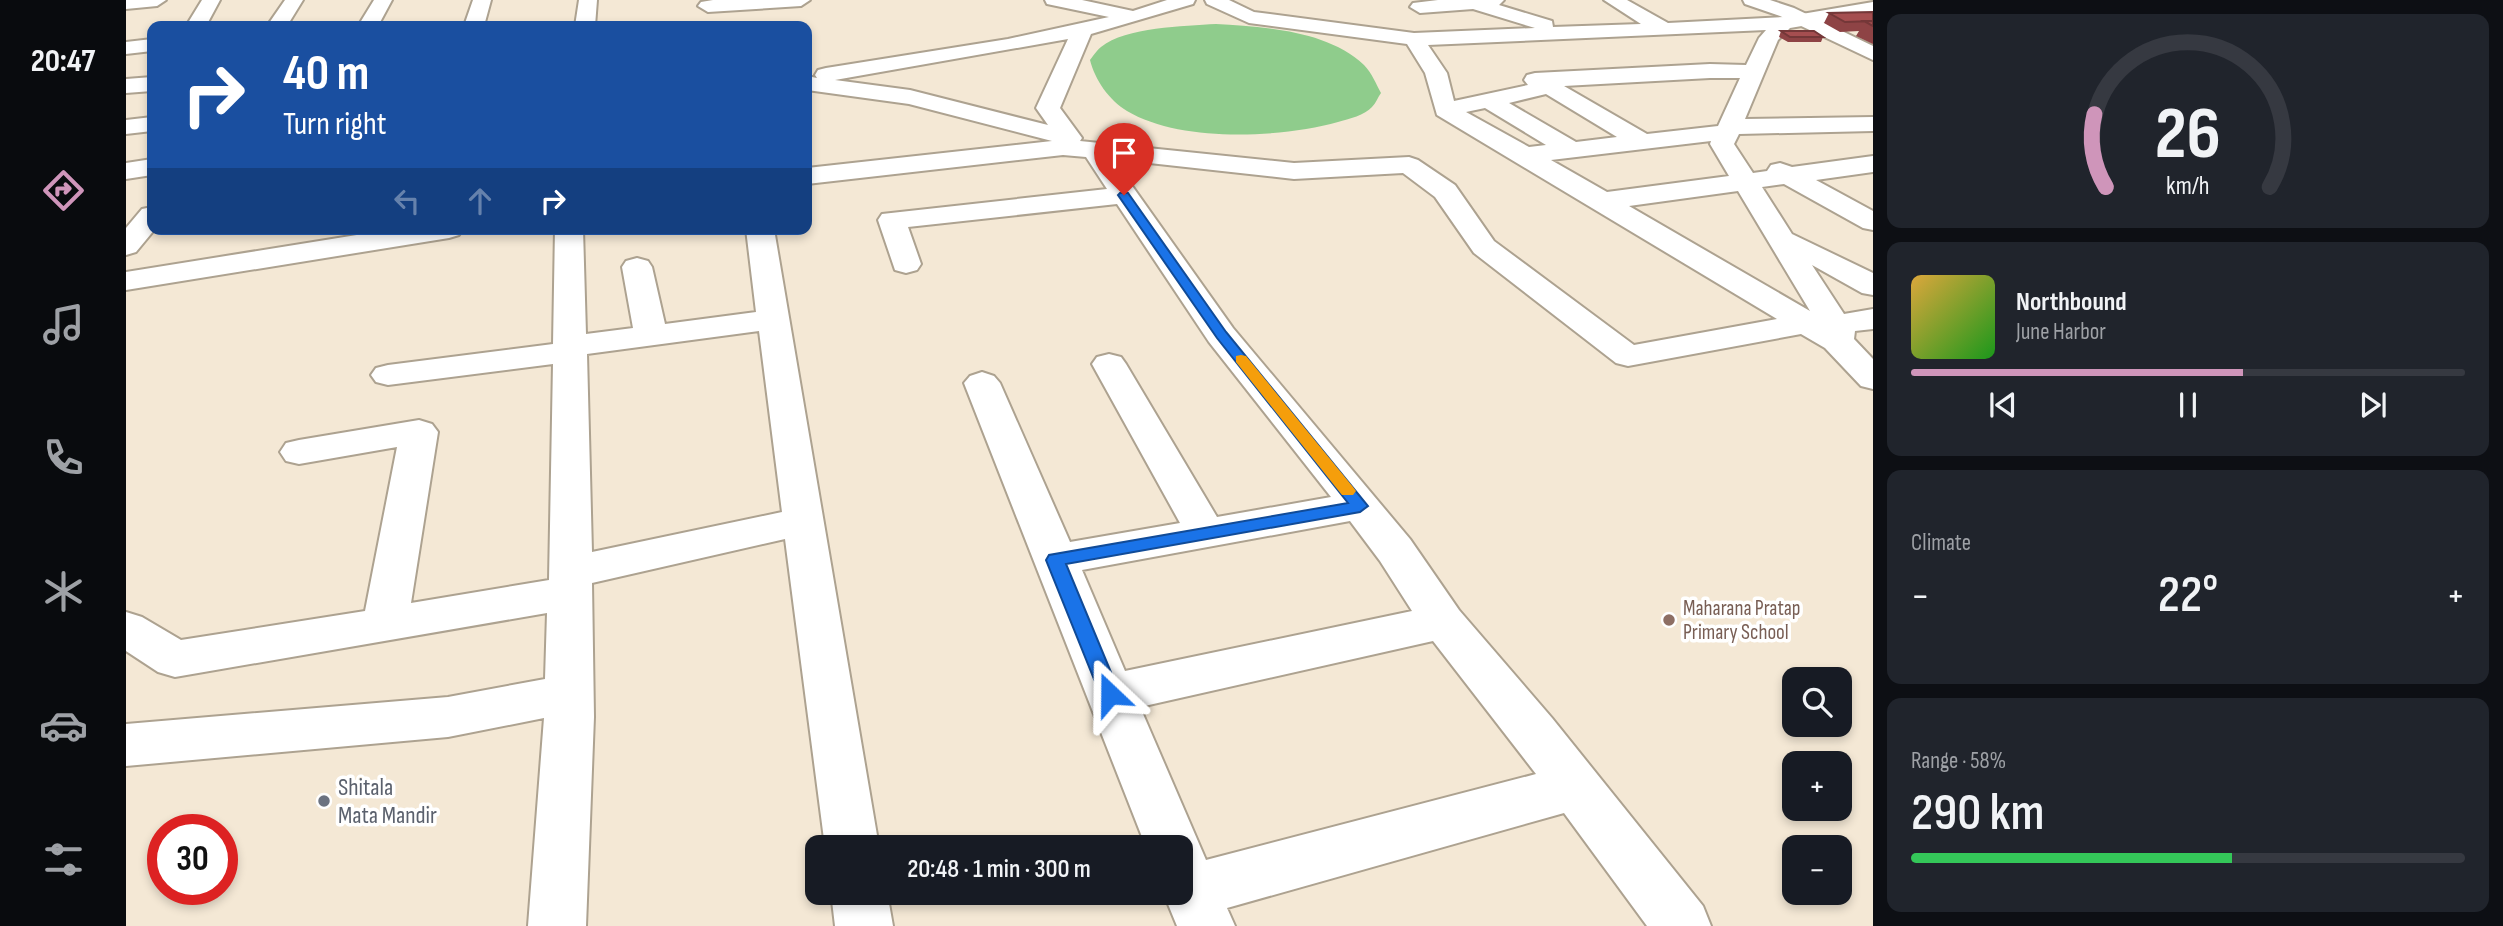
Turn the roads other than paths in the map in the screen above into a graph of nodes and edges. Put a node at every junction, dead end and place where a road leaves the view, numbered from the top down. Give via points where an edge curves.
1 (157, 0) edge
2 (211, 0) edge
3 (294, 0) edge
4 (383, 0) edge
5 (482, 0) edge
6 (588, 0) edge
7 (802, 0) edge
8 (1054, 0) edge
9 (1186, 0) edge
10 (1214, 0) edge
11 (1495, 0) edge
12 (1613, 0) edge
13 (1752, 0) edge
14 (126, 3) edge
15 (707, 3) edge
16 (1474, 3) junction
17 (1420, 7) dead end
18 (1873, 8) edge
19 (1787, 14) edge
20 (1137, 17) junction
21 (1250, 17) junction
22 (199, 21) edge
23 (280, 21) edge
24 (371, 21) edge
25 (476, 21) edge
26 (586, 21) edge
27 (712, 21) edge
28 (1664, 29) junction
29 (1082, 31) junction
30 (1574, 34) junction
31 (1414, 39) junction
32 (147, 46) edge
33 (126, 48) edge
34 (1873, 54) edge
35 (1754, 72) junction
36 (812, 79) edge
37 (812, 81) edge
38 (1555, 83) junction
39 (147, 84) edge
40 (126, 86) edge
41 (1488, 100) junction
42 (1445, 110) junction
43 (1873, 124) edge
44 (147, 125) edge
45 (126, 127) edge
46 (1718, 135) junction
47 (1638, 143) junction
48 (1063, 147) junction
49 (1572, 150) junction
50 (1525, 155) junction
51 (1870, 166) edge
52 (147, 168) edge
53 (126, 171) edge
54 (1786, 174) junction
55 (812, 177) edge
56 (1746, 180) junction
57 (1704, 185) junction
58 (877, 195) junction
59 (1124, 195) junction
60 (1873, 196) edge
61 (1833, 200) junction
62 (1603, 201) junction
63 (147, 205) edge
64 (1873, 222) edge
65 (1778, 234) junction
66 (412, 235) edge
67 (569, 235) edge
68 (761, 235) edge
69 (126, 246) edge
70 (906, 264) dead end
71 (637, 267) dead end
72 (126, 281) edge
73 (1873, 286) edge
74 (774, 318) junction
75 (1873, 319) edge
76 (1826, 329) junction
77 (651, 335) junction
78 (571, 349) junction
79 (1109, 364) dead end
80 (1873, 379) edge
81 (982, 383) dead end
82 (419, 432) junction
83 (299, 452) dead end
84 (1360, 506) junction
85 (804, 521) junction
86 (1206, 533) junction
87 (1055, 560) junction
88 (570, 582) junction
89 (1443, 622) junction
90 (384, 625) junction
91 (126, 628) edge
92 (569, 694) junction
93 (1110, 694) junction
94 (126, 745) edge
95 (1575, 787) junction
96 (850, 835) edge
97 (1168, 835) edge
98 (1193, 882) edge
99 (861, 905) edge
100 (557, 926) edge
101 (864, 926) edge
102 (1682, 926) edge

1 - 14 street
2 - 22 street
3 - 23 street
4 - 24 street
5 - 25 street
6 - 26 street
7 - 15 street
8 - 20 street
9 - 20 street
10 - 21 street
11 - 16 street
12 - 28 street
13 - 19 street
15 - 27 street
16 - 17 street
16 - 30 street
18 - 19 street
19 - 28 street
19 - 34 street
19 - 35 street via 1769,37
20 - 21 street
20 - 29 street
21 - 31 street
28 - 30 street
29 - 36 street
29 - 37 street via 1048,108 1070,138 910,97
30 - 31 street
31 - 42 street via 1436,73
32 - 33 street
35 - 38 street
35 - 46 street
38 - 41 street
38 - 47 street
39 - 40 street
41 - 42 street
41 - 49 street
42 - 50 street
43 - 46 street
44 - 45 street
46 - 47 street
46 - 54 street
46 - 56 street
47 - 49 street
47 - 57 street
48 - 58 street
48 - 59 street via 1094,151
48 - 76 street via 1294,172 1409,165 1445,191 1484,247 1628,356
49 - 50 street
50 - 62 street
51 - 54 street
52 - 53 street
54 - 56 street
54 - 61 street
55 - 58 street
56 - 57 street
56 - 65 street
57 - 62 street
57 - 65 street
58 - 59 street
58 - 70 street
59 - 84 street via 1222,335
60 - 61 street
61 - 64 street
62 - 76 street
63 - 69 street
65 - 73 street
65 - 76 street
66 - 72 street
67 - 78 street
68 - 74 street
71 - 77 street
74 - 77 street
74 - 85 street
75 - 76 street
76 - 80 street
77 - 78 street
78 - 82 street via 405,372
78 - 88 street
79 - 86 street
81 - 87 street
82 - 83 street
82 - 90 street
84 - 86 street
84 - 89 street
85 - 88 street
85 - 96 street
86 - 87 street
87 - 93 street
88 - 90 street
88 - 92 street
89 - 93 street
89 - 95 street
90 - 91 street via 175,659
92 - 94 street via 448,717
92 - 100 street
93 - 97 street
95 - 98 street
95 - 102 street
99 - 101 street

